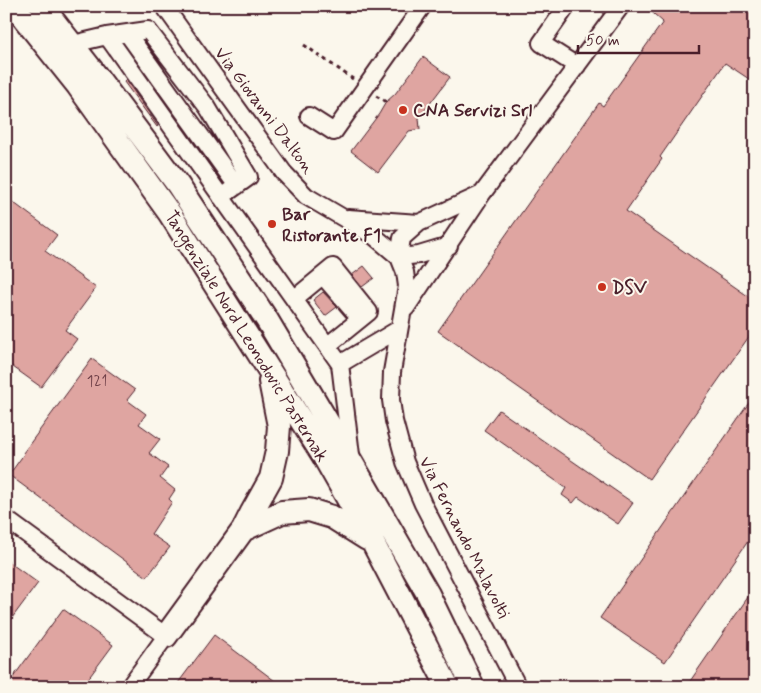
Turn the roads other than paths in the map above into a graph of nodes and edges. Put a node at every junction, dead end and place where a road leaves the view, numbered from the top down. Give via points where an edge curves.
1 (14, 6) edge
2 (42, 6) edge
3 (164, 6) edge
4 (567, 6) edge
5 (621, 6) edge
6 (422, 7) edge
7 (107, 36) junction
8 (72, 44) junction
9 (577, 66) junction
10 (309, 116) dead end
11 (482, 194) junction
12 (221, 197) junction
13 (343, 218) junction
14 (418, 223) junction
15 (449, 246) junction
16 (399, 257) junction
17 (294, 299) junction
18 (404, 312) junction
19 (399, 328) junction
20 (327, 346) junction
21 (340, 364) junction
22 (267, 367) junction
23 (352, 463) junction
24 (6, 519) edge
25 (243, 530) junction
26 (373, 544) junction
27 (166, 636) junction
28 (129, 687) edge
29 (448, 687) edge
30 (473, 687) edge
31 (518, 687) edge

1 - 22 highway, Tangenziale Nord Leonodovic Pasternak via 78,86 170,214
2 - 8 highway, Tangenziale Nord Leonodovic Pasternak
3 - 13 street, Via Giovanni Dalton via 284,173 306,196
4 - 9 street via 541,43
5 - 9 street, Via Fernando Malavolti
6 - 10 street via 334,132
7 - 8 street
7 - 12 street
7 - 12 street via 127,33 237,186
8 - 23 highway, Tangenziale Nord Leonodovic Pasternak via 178,185 267,320
9 - 11 street, Via Fernando Malavolti
11 - 14 street, Via Fernando Malavolti
11 - 15 street, Via Fernando Malavolti
12 - 17 street
13 - 14 street, Via Fernando Malavolti
13 - 16 street, Via Giovanni Dalton via 374,236
14 - 16 street, Via Fernando Malavolti via 402,238
15 - 16 street via 419,256
15 - 18 street, Via Fernando Malavolti
16 - 18 street, Via Fernando Malavolti via 407,286
17 - 20 street
17 - 20 street via 323,276 360,319
18 - 19 street, Via Fernando Malavolti
19 - 21 street
19 - 31 street, Via Fernando Malavolti via 392,372 392,400 405,462 423,504
20 - 21 street
21 - 23 street
22 - 25 highway via 279,426 277,451 271,478
22 - 26 highway, Tangenziale Nord Leonodovic Pasternak via 323,455
23 - 30 highway, Tangenziale Nord Leonodovic Pasternak via 428,594
24 - 27 street
25 - 26 highway via 282,512 309,510 332,517
25 - 27 highway
26 - 29 highway, Tangenziale Nord Leonodovic Pasternak
27 - 28 street

